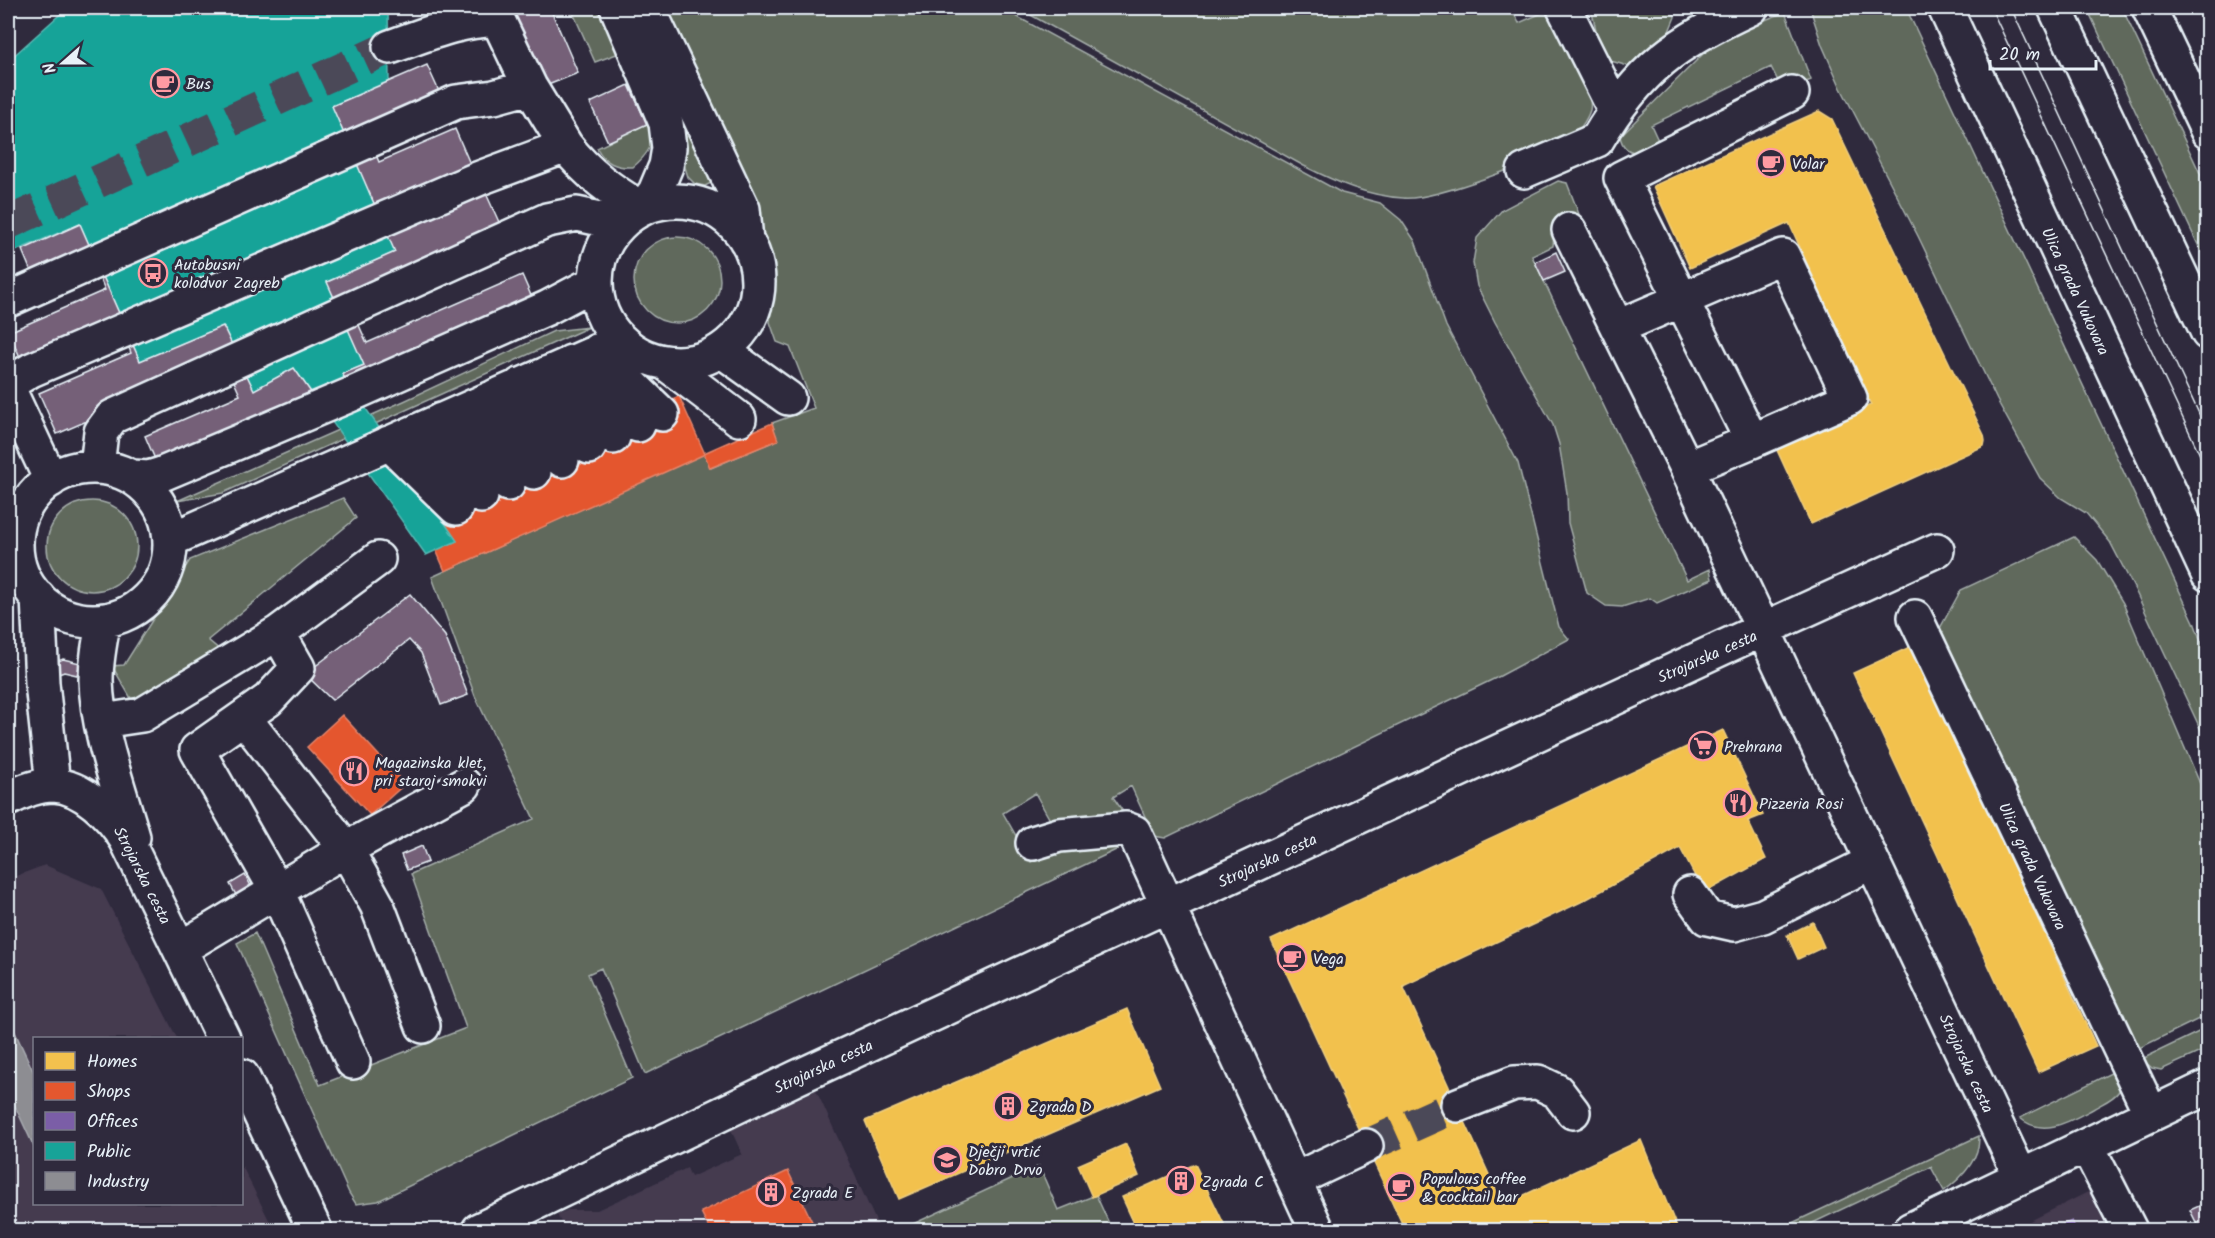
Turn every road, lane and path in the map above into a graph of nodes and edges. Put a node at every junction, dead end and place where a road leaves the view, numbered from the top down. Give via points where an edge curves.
1 (617, 8) edge
2 (648, 8) edge
3 (1564, 8) edge
4 (1751, 8) edge
5 (1945, 8) edge
6 (2055, 8) edge
7 (2149, 8) edge
8 (1705, 17) edge
9 (390, 47) tunnel mouth
10 (530, 87) junction
11 (1792, 93) dead end
12 (1615, 110) junction
13 (2208, 132) edge
14 (1597, 140) junction
15 (566, 146) junction
16 (1524, 171) dead end
17 (1621, 178) junction
18 (633, 214) junction
19 (1569, 230) dead end
20 (747, 242) junction
21 (596, 282) junction
22 (1681, 299) junction
23 (8, 300) edge
24 (1618, 327) junction
25 (2208, 333) edge
26 (557, 382) junction
27 (8, 386) edge
28 (1752, 441) junction
29 (573, 455) junction
30 (97, 467) junction
31 (1687, 468) junction
32 (132, 477) junction
33 (51, 480) junction
34 (170, 540) junction
35 (1937, 550) dead end
36 (378, 560) dead end
37 (2208, 574) edge
38 (38, 597) junction
39 (1915, 617) dead end
40 (104, 620) junction
41 (1763, 629) junction
42 (278, 633) junction
43 (244, 718) junction
44 (102, 721) junction
45 (53, 785) junction
46 (464, 785) dead end
47 (8, 799) edge
48 (1033, 843) dead end
49 (346, 849) junction
50 (1872, 862) junction
51 (143, 873) junction
52 (277, 891) junction
53 (1690, 894) dead end
54 (1169, 906) junction
55 (180, 950) junction
56 (423, 1026) dead end
57 (223, 1037) edge
58 (353, 1062) dead end
59 (243, 1078) edge
60 (2208, 1087) edge
61 (1458, 1105) tunnel mouth
62 (1573, 1112) dead end
63 (2151, 1114) junction
64 (1366, 1146) tunnel mouth
65 (2087, 1146) junction
66 (2021, 1177) junction
67 (1294, 1180) junction
68 (315, 1230) edge
69 (479, 1230) edge
70 (1317, 1230) edge
71 (1910, 1230) edge
72 (2130, 1230) edge

1 - 18 street via 666,123 669,148 655,192
2 - 20 street via 742,209
3 - 12 street
4 - 8 street
5 - 37 street, Ulica grada Vukovara
6 - 25 street
7 - 13 street
8 - 12 street via 1632,87
9 - 10 street via 461,23 498,20
10 - 15 street
10 - 23 street via 456,102
11 - 17 street
12 - 14 street
14 - 16 street
14 - 17 street
15 - 18 street
15 - 27 street via 480,178 42,365
17 - 22 street
18 - 20 street via 687,201 712,208
18 - 21 street via 612,231 604,244
18 - 30 street via 609,221 577,214 547,220 112,417 101,432
19 - 24 street
20 - 26 street via 759,274 756,300 738,335
21 - 26 street via 604,313
21 - 32 street via 547,308 340,400 162,474
22 - 24 street
22 - 28 street
22 - 28 street via 1783,256 1850,398
24 - 31 street
26 - 26 street via 763,407
26 - 29 street
26 - 29 street
26 - 29 street
26 - 29 street
26 - 29 street
26 - 29 street via 646,370
26 - 34 street
27 - 33 street
28 - 31 street
30 - 32 street
30 - 33 street via 73,469
31 - 41 street
32 - 34 street via 159,503
33 - 38 street via 35,492 18,527 19,565
34 - 40 street via 168,563 159,584 144,602 125,614
35 - 41 street
36 - 42 street
38 - 40 street via 57,612 80,620
38 - 45 street
39 - 63 street, Ulica grada Vukovara
40 - 44 street via 96,681
41 - 50 street, Strojarska cesta
41 - 54 street, Strojarska cesta
42 - 43 street via 298,668 268,700
42 - 44 street via 142,715
43 - 49 street
43 - 52 street via 196,750
44 - 51 street
45 - 47 street via 39,786
45 - 51 street, Strojarska cesta via 76,792 105,810 126,839
46 - 49 street
48 - 54 street via 1059,835 1126,829 1134,832
49 - 52 street
49 - 56 street via 378,905
50 - 53 street via 1762,915 1734,924 1707,918
50 - 66 street, Strojarska cesta
51 - 55 street, Strojarska cesta
52 - 55 street
52 - 58 street
54 - 67 street
54 - 69 street, Strojarska cesta
55 - 57 street, Strojarska cesta
59 - 68 street
60 - 63 street
61 - 62 street via 1514,1083 1538,1082 1557,1091
63 - 65 street
64 - 67 street
65 - 66 street
65 - 72 street
66 - 71 street
67 - 70 street

